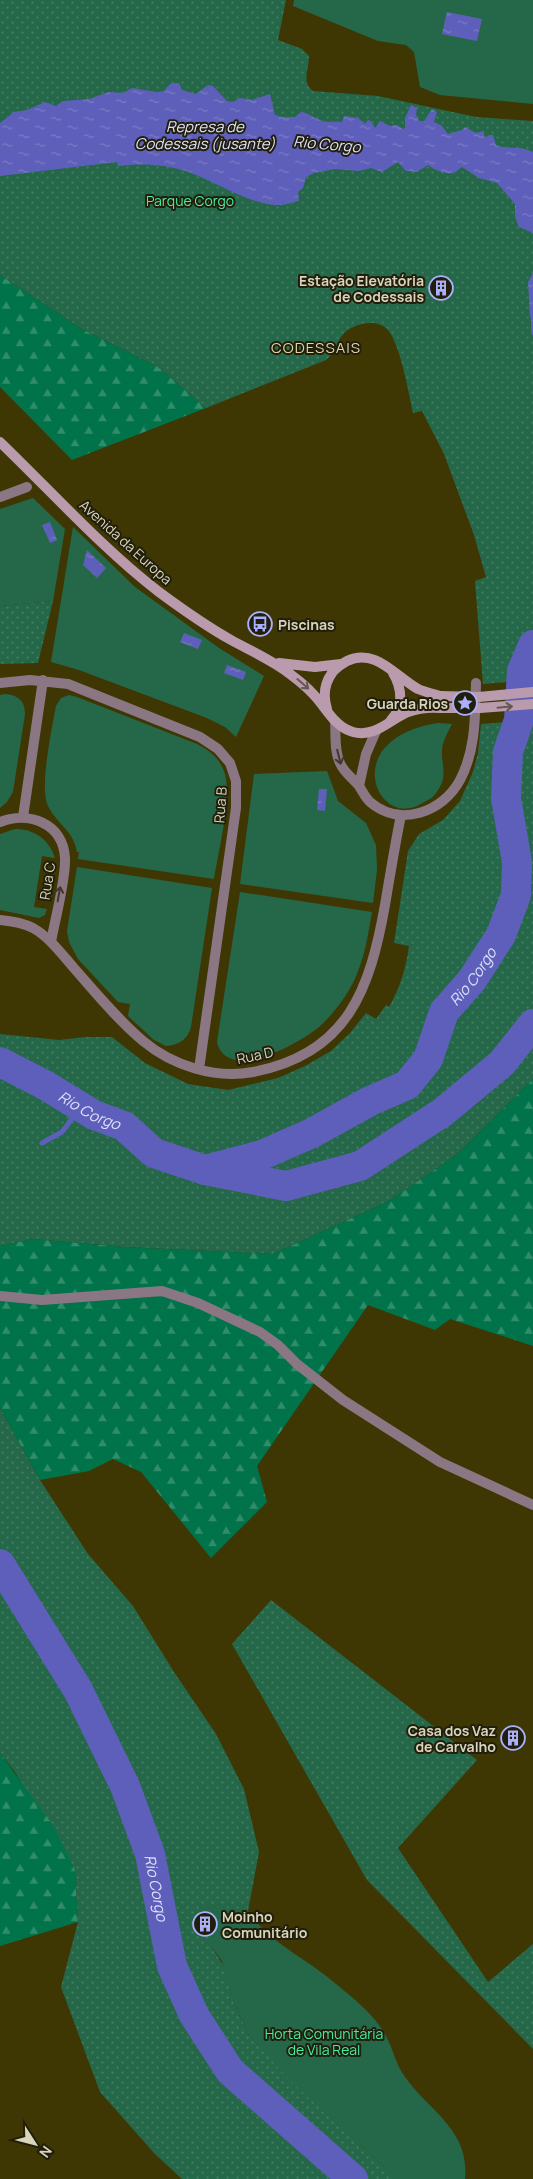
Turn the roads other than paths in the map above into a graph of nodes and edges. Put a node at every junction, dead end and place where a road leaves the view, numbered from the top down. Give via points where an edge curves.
1 (0, 442) edge
2 (26, 487) dead end
3 (0, 496) edge
4 (273, 662) junction
5 (341, 664) junction
6 (391, 670) junction
7 (43, 680) junction
8 (0, 683) edge
9 (476, 683) dead end
10 (533, 692) edge
11 (533, 704) edge
12 (328, 712) junction
13 (335, 721) junction
14 (386, 726) junction
15 (376, 731) junction
16 (359, 786) junction
17 (401, 815) junction
18 (23, 817) junction
19 (0, 822) edge
20 (0, 920) edge
21 (50, 942) junction
22 (199, 1069) junction
23 (0, 1296) edge
24 (533, 1505) edge

1 - 4 main road, Avenida da Europa via 142,578 217,632
2 - 3 street
4 - 5 main road via 304,667
4 -> 12 main road via 306,686
5 - 6 main road via 362,657 383,663
5 - 12 main road via 333,672 325,691
6 - 10 main road, bridge via 419,689 440,696 479,697
6 - 14 main road via 398,681 399,705
7 - 8 street, Rua B
7 - 18 street
7 - 22 street, Rua B via 78,687 200,737 225,756 233,771 236,808
9 - 17 street via 472,745 459,781 449,795 430,809
14 -> 11 main road, bridge via 408,712 424,708
12 - 13 main road
13 - 15 main road via 354,732
13 -> 16 street via 340,765
14 - 15 main road
15 - 16 street via 366,754
16 - 17 street via 372,804
17 - 22 street, Rua D via 373,962 360,996 348,1015 320,1043 285,1063 238,1073
18 - 19 street
21 -> 18 street, Rua C via 64,854 49,827 40,820
20 - 21 street, Rua D via 33,928
21 - 22 street, Rua D via 143,1041 170,1058
23 - 24 street via 42,1300 162,1291 198,1303 260,1332 343,1400 440,1462

